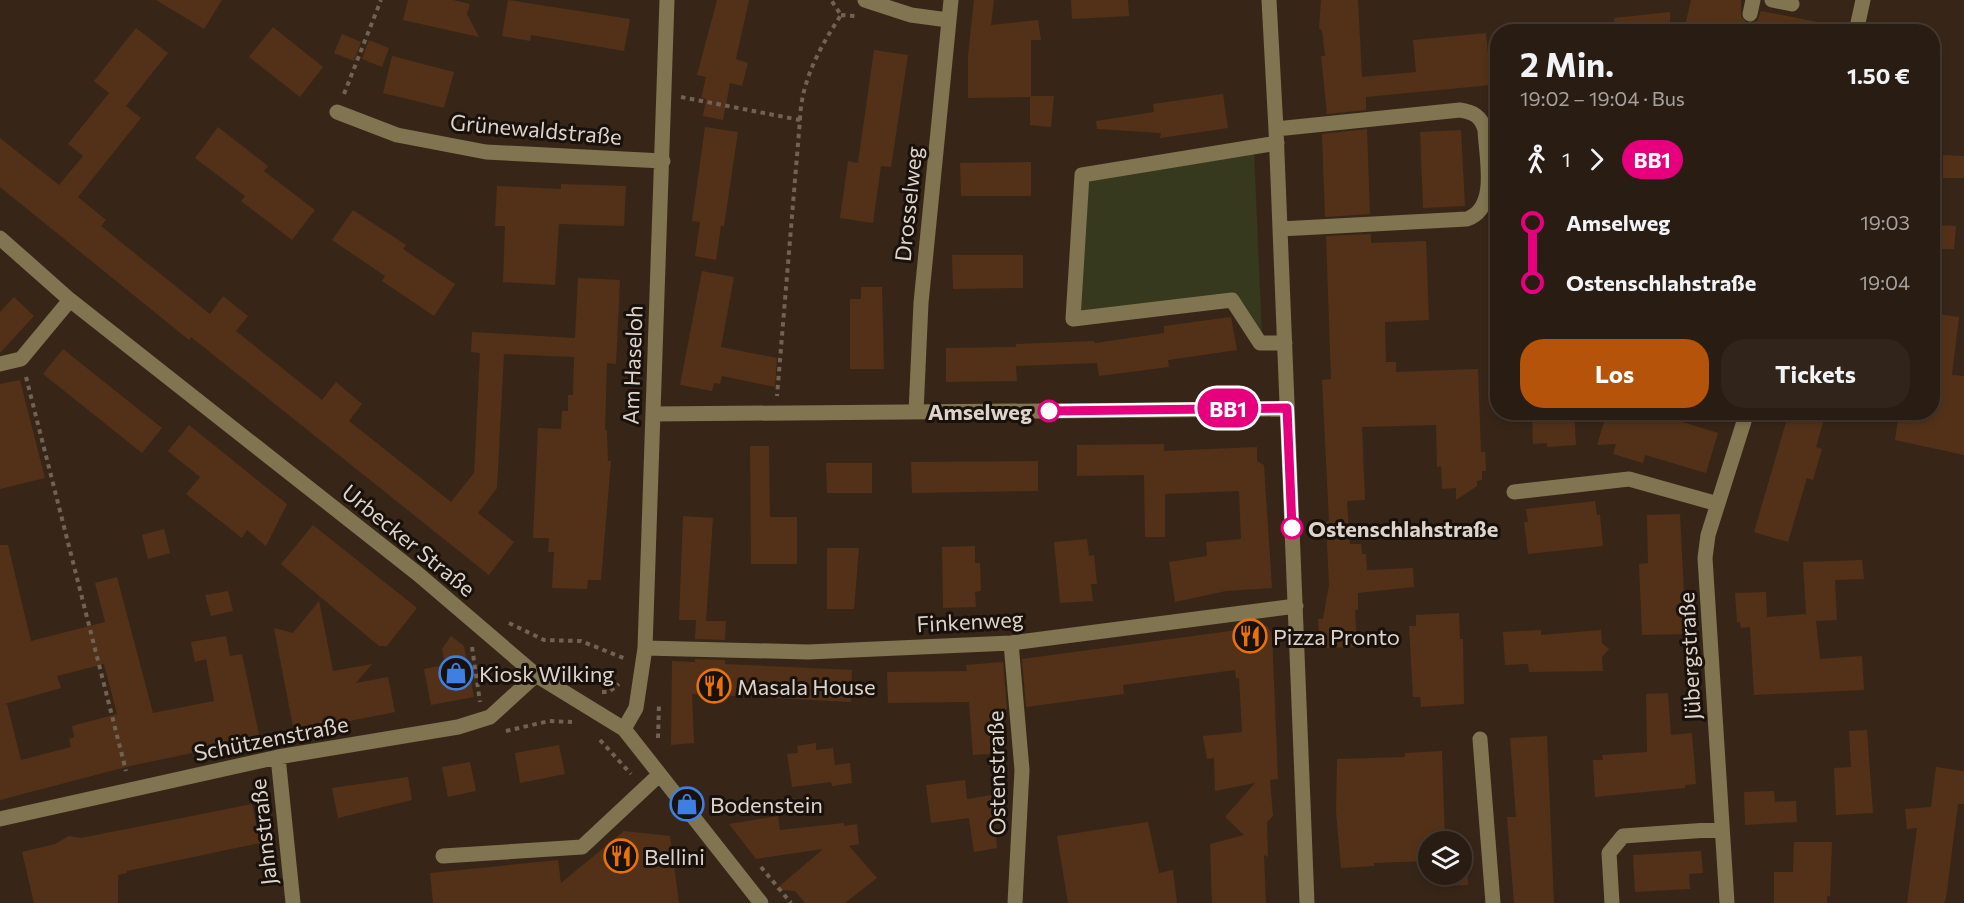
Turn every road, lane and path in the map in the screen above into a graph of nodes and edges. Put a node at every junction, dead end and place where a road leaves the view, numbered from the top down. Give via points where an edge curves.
1 (381, 0) edge
2 (667, 0) edge
3 (831, 0) edge
4 (866, 0) edge
5 (951, 0) edge
6 (1269, 0) edge
7 (1772, 0) edge
8 (1863, 0) edge
9 (1792, 4) dead end
10 (948, 20) junction
11 (1858, 24) edge
12 (673, 97) junction
13 (680, 109) dead end
14 (337, 112) joint
15 (800, 120) junction
16 (1277, 136) junction
17 (663, 161) junction
18 (1280, 230) junction
19 (0, 238) edge
20 (70, 300) junction
21 (1285, 343) junction
22 (21, 359) junction
23 (0, 364) edge
24 (788, 400) dead end
25 (1287, 408) junction
26 (916, 412) junction
27 (653, 414) junction
28 (1744, 420) edge
29 (1514, 492) dead end
30 (1718, 504) junction
31 (1296, 606) junction
32 (1011, 643) junction
33 (645, 648) junction
34 (626, 659) dead end
35 (625, 666) dead end
36 (536, 675) junction
37 (622, 678) dead end
38 (595, 692) dead end
39 (659, 696) dead end
40 (624, 729) junction
41 (1480, 739) dead end
42 (657, 743) dead end
43 (278, 757) junction
44 (659, 776) junction
45 (131, 791) junction
46 (0, 819) edge
47 (1722, 830) junction
48 (443, 856) dead end
49 (754, 858) dead end
50 (293, 903) edge
51 (761, 903) edge
52 (791, 903) edge
53 (1015, 903) edge
54 (1307, 903) edge
55 (1493, 903) edge
56 (1612, 903) edge
57 (1727, 903) edge

1 - 14 path
2 - 12 street, Am Haseloh
3 - 15 path via 841,15 819,49 800,103
4 - 10 street via 911,15
5 - 10 street, Drosselweg
6 - 16 street
7 - 9 street
8 - 11 street
10 - 26 street, Drosselweg via 921,303
12 - 13 path
12 - 15 path
12 - 17 street, Am Haseloh
14 - 17 street, Grünewaldstraße via 397,135 486,152
15 - 24 path via 777,400
16 - 18 street
16 - 18 street via 1460,110 1472,112 1485,130 1487,195 1477,215 1467,219
16 - 21 street via 1082,176 1073,319 1232,300 1260,343
17 - 27 street, Am Haseloh
18 - 21 street
19 - 20 street, Urbecker Straße
20 - 22 street
20 - 36 street, Urbecker Straße via 418,574
21 - 25 street
22 - 23 street
22 - 45 path
25 - 26 street
25 - 31 street
26 - 27 street
27 - 33 street, Am Haseloh
28 - 30 street, Jübergstraße
29 - 30 street via 1629,479
30 - 47 street, Jübergstraße via 1705,558
31 - 32 street, Finkenweg
31 - 54 street
32 - 33 street, Finkenweg via 808,652
32 - 53 street, Ostenstraße via 1022,770
33 - 40 street, Am Haseloh via 636,708
34 - 35 path
36 - 40 street, Urbecker Straße
36 - 43 street, Schützenstraße via 490,717 458,727
37 - 38 path via 609,692
39 - 42 path
40 - 44 street, Urbecker Straße
41 - 55 street
43 - 45 street, Schützenstraße
43 - 50 street, Jahnstraße
44 - 48 street via 582,848
44 - 51 street, Urbecker Straße
45 - 46 street, Schützenstraße
47 - 56 street via 1623,836 1609,853
47 - 57 street, Jübergstraße
49 - 52 path

